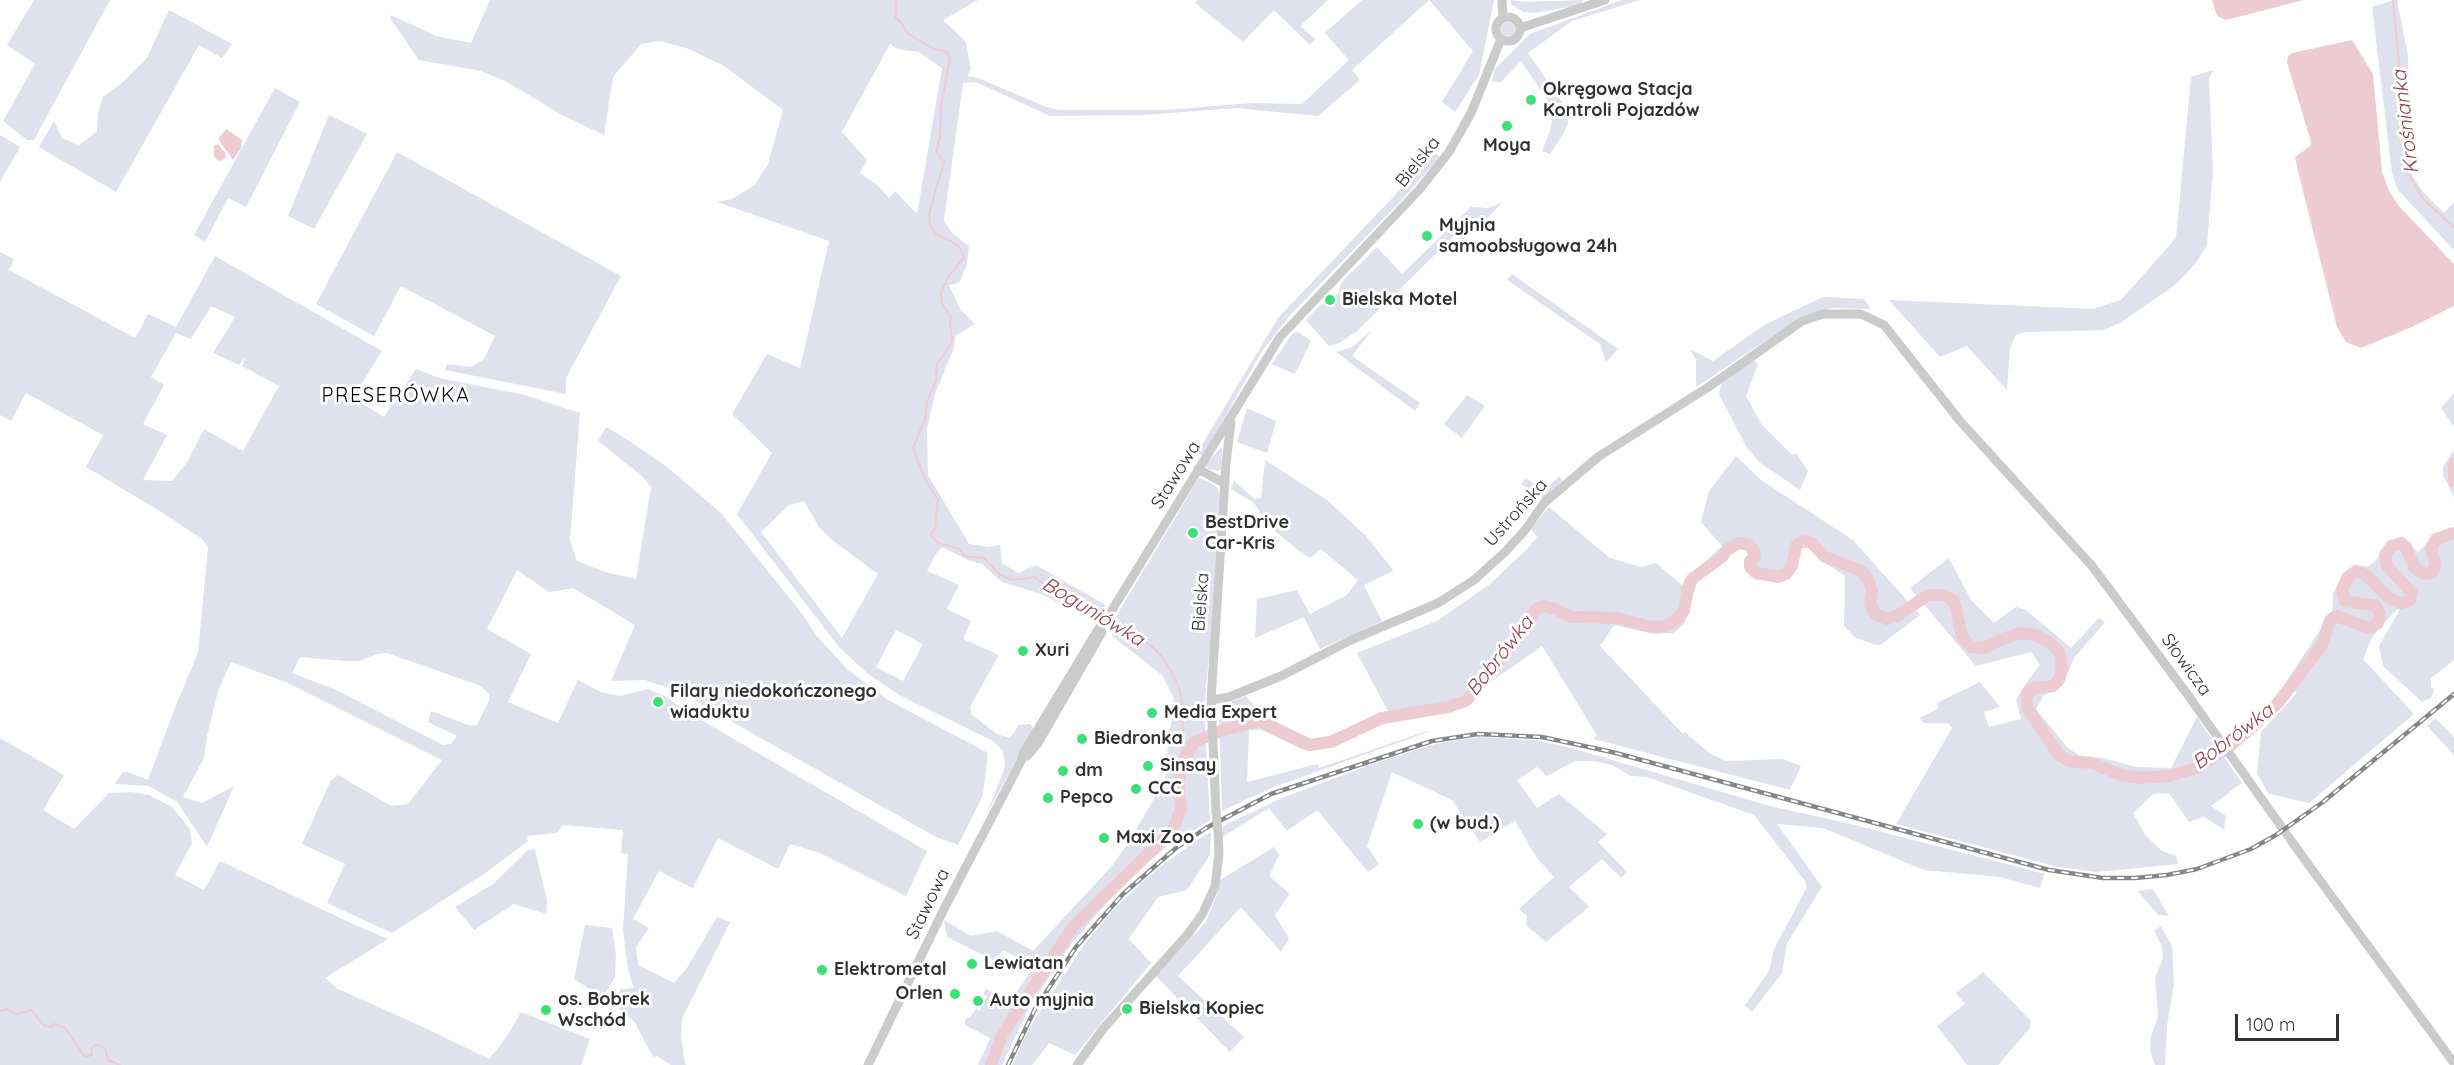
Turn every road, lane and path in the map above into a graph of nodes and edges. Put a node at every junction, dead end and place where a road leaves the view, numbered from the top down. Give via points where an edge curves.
1 (1502, 0) edge
2 (1605, 0) edge
3 (1503, 18) junction
4 (1520, 27) junction
5 (1501, 39) junction
6 (1861, 314) joint
7 (1231, 418) junction
8 (1198, 469) junction
9 (1224, 483) junction
10 (1104, 623) junction
11 (1079, 661) junction
12 (1073, 684) junction
13 (1211, 700) junction
14 (1022, 759) junction
15 (2454, 1063) edge
16 (868, 1065) edge
17 (1077, 1065) edge

1 - 3 street
2 - 4 street
3 - 4 street via 1514,19
3 - 5 street via 1496,26
4 - 5 street via 1512,40
5 - 7 street, Bielska via 1460,136 1439,167 1280,337
6 - 13 street, Ustrońska via 1830,313 1802,321 1710,386 1598,457 1544,503 1505,552 1474,580 1438,603 1351,640 1281,676
6 - 15 street, Słowicza via 1884,326 1960,421 2092,566
7 - 8 street, Stawowa
7 - 9 street, Bielska
8 - 9 street
8 - 10 street, Stawowa
9 - 13 street, Bielska
10 - 11 street, Stawowa
10 - 12 street, Stawowa
11 - 12 street
11 - 14 street, Stawowa
12 - 14 street, Stawowa via 1038,743
13 - 17 street, Bielska, bridge via 1217,876 1203,913 1188,934 1103,1029
14 - 16 street, Stawowa

